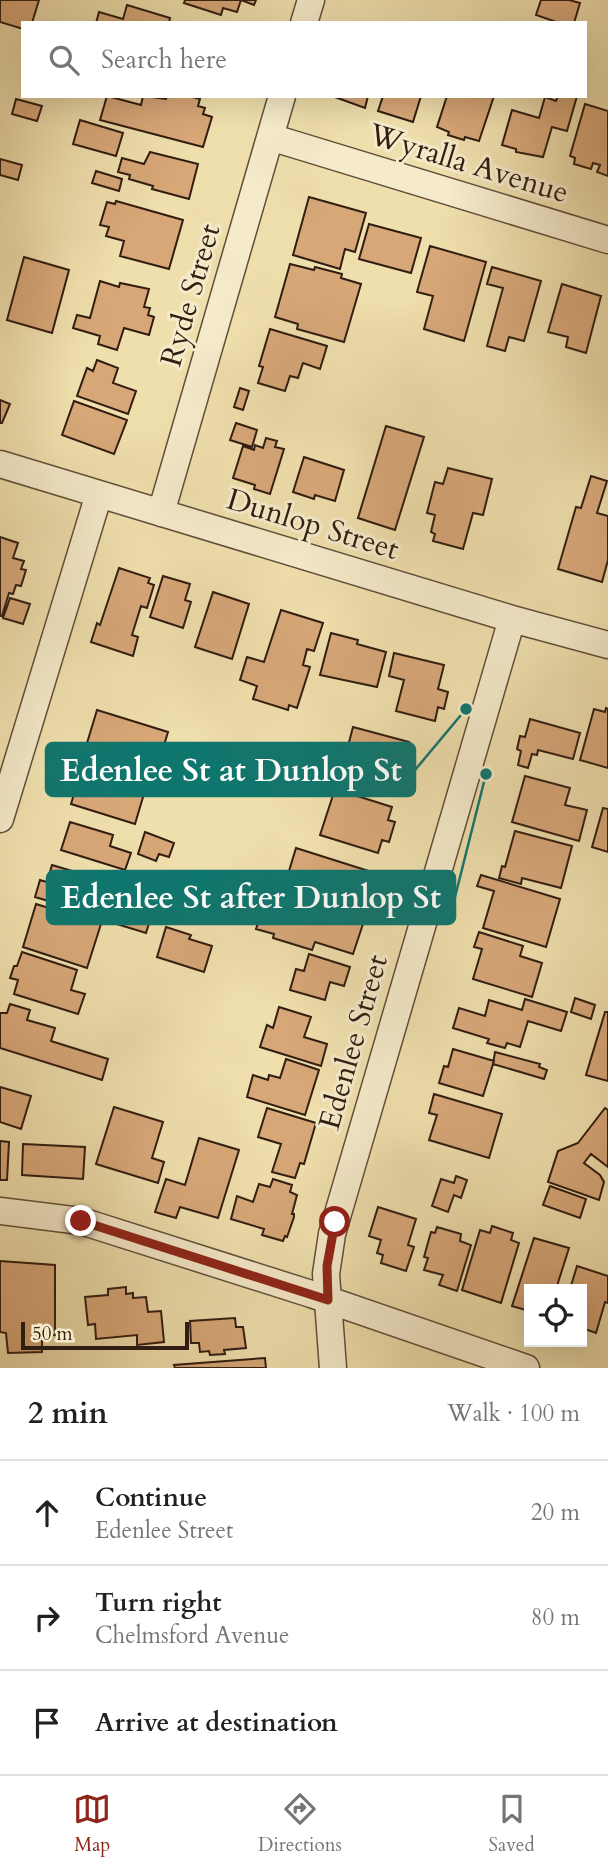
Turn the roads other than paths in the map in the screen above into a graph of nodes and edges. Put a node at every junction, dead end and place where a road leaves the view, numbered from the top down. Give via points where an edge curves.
1 (311, 0) edge
2 (305, 21) edge
3 (281, 98) edge
4 (270, 138) junction
5 (608, 240) edge
6 (0, 464) edge
7 (99, 494) junction
8 (161, 513) junction
9 (512, 619) junction
10 (608, 645) edge
11 (0, 819) edge
12 (0, 1211) edge
13 (328, 1300) junction
14 (333, 1368) edge
15 (526, 1368) edge

1 - 2 street
3 - 4 street, Ryde Street
4 - 5 street, Wyralla Avenue
4 - 8 street, Ryde Street
6 - 7 street, Dunlop Street
7 - 8 street, Dunlop Street
7 - 11 street
8 - 9 street, Dunlop Street
9 - 10 street, Dunlop Street
9 - 13 street, Edenlee Street via 335,1222 327,1266
12 - 13 street via 81,1221
13 - 14 street, Edenlee Street
13 - 15 street

